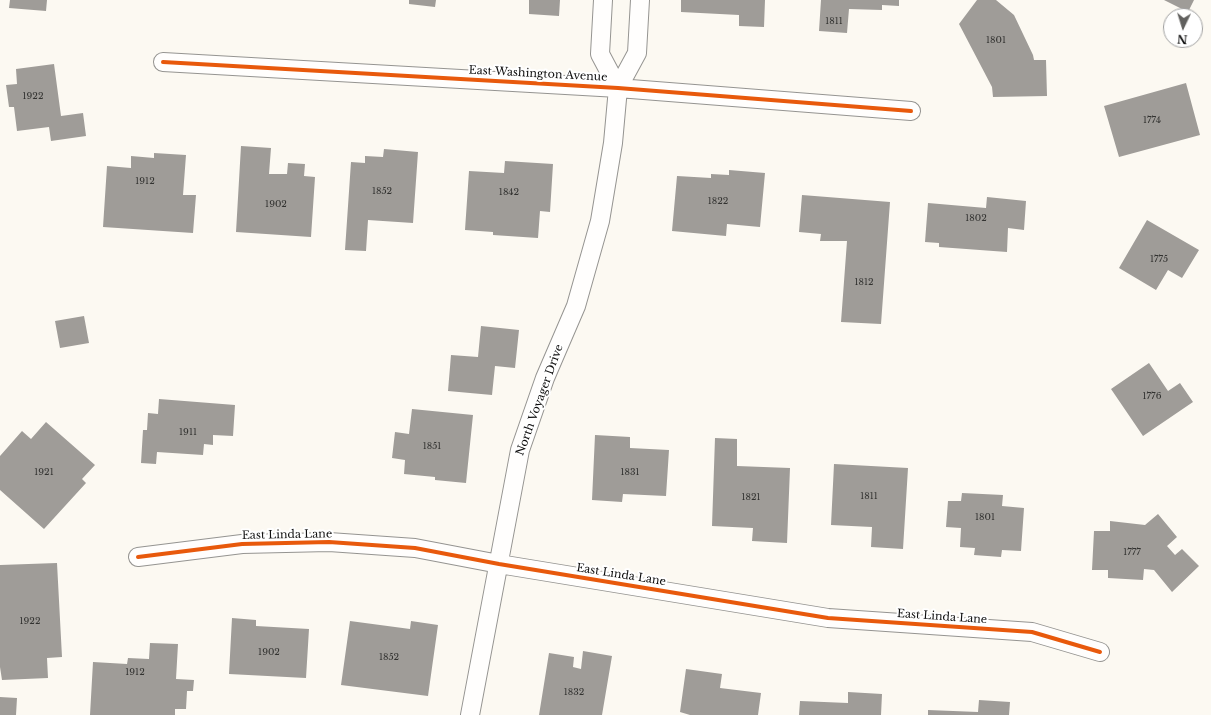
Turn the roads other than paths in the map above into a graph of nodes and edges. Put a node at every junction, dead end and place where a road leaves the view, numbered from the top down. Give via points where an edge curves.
1 (603, 0) edge
2 (640, 0) edge
3 (164, 62) dead end
4 (618, 88) junction
5 (911, 111) dead end
6 (138, 557) dead end
7 (499, 564) junction
8 (1100, 652) dead end
9 (470, 715) edge

1 - 4 street via 600,54
2 - 4 street, North Voyager Drive via 637,54
3 - 4 street, East Washington Avenue
4 - 5 street, East Washington Avenue
4 - 7 street, North Voyager Drive via 613,143 600,221 576,306 545,378 520,450
6 - 7 street, East Linda Lane via 242,544 329,542 415,548
7 - 8 street, East Linda Lane via 828,618 1032,632
7 - 9 street, North Voyager Drive

